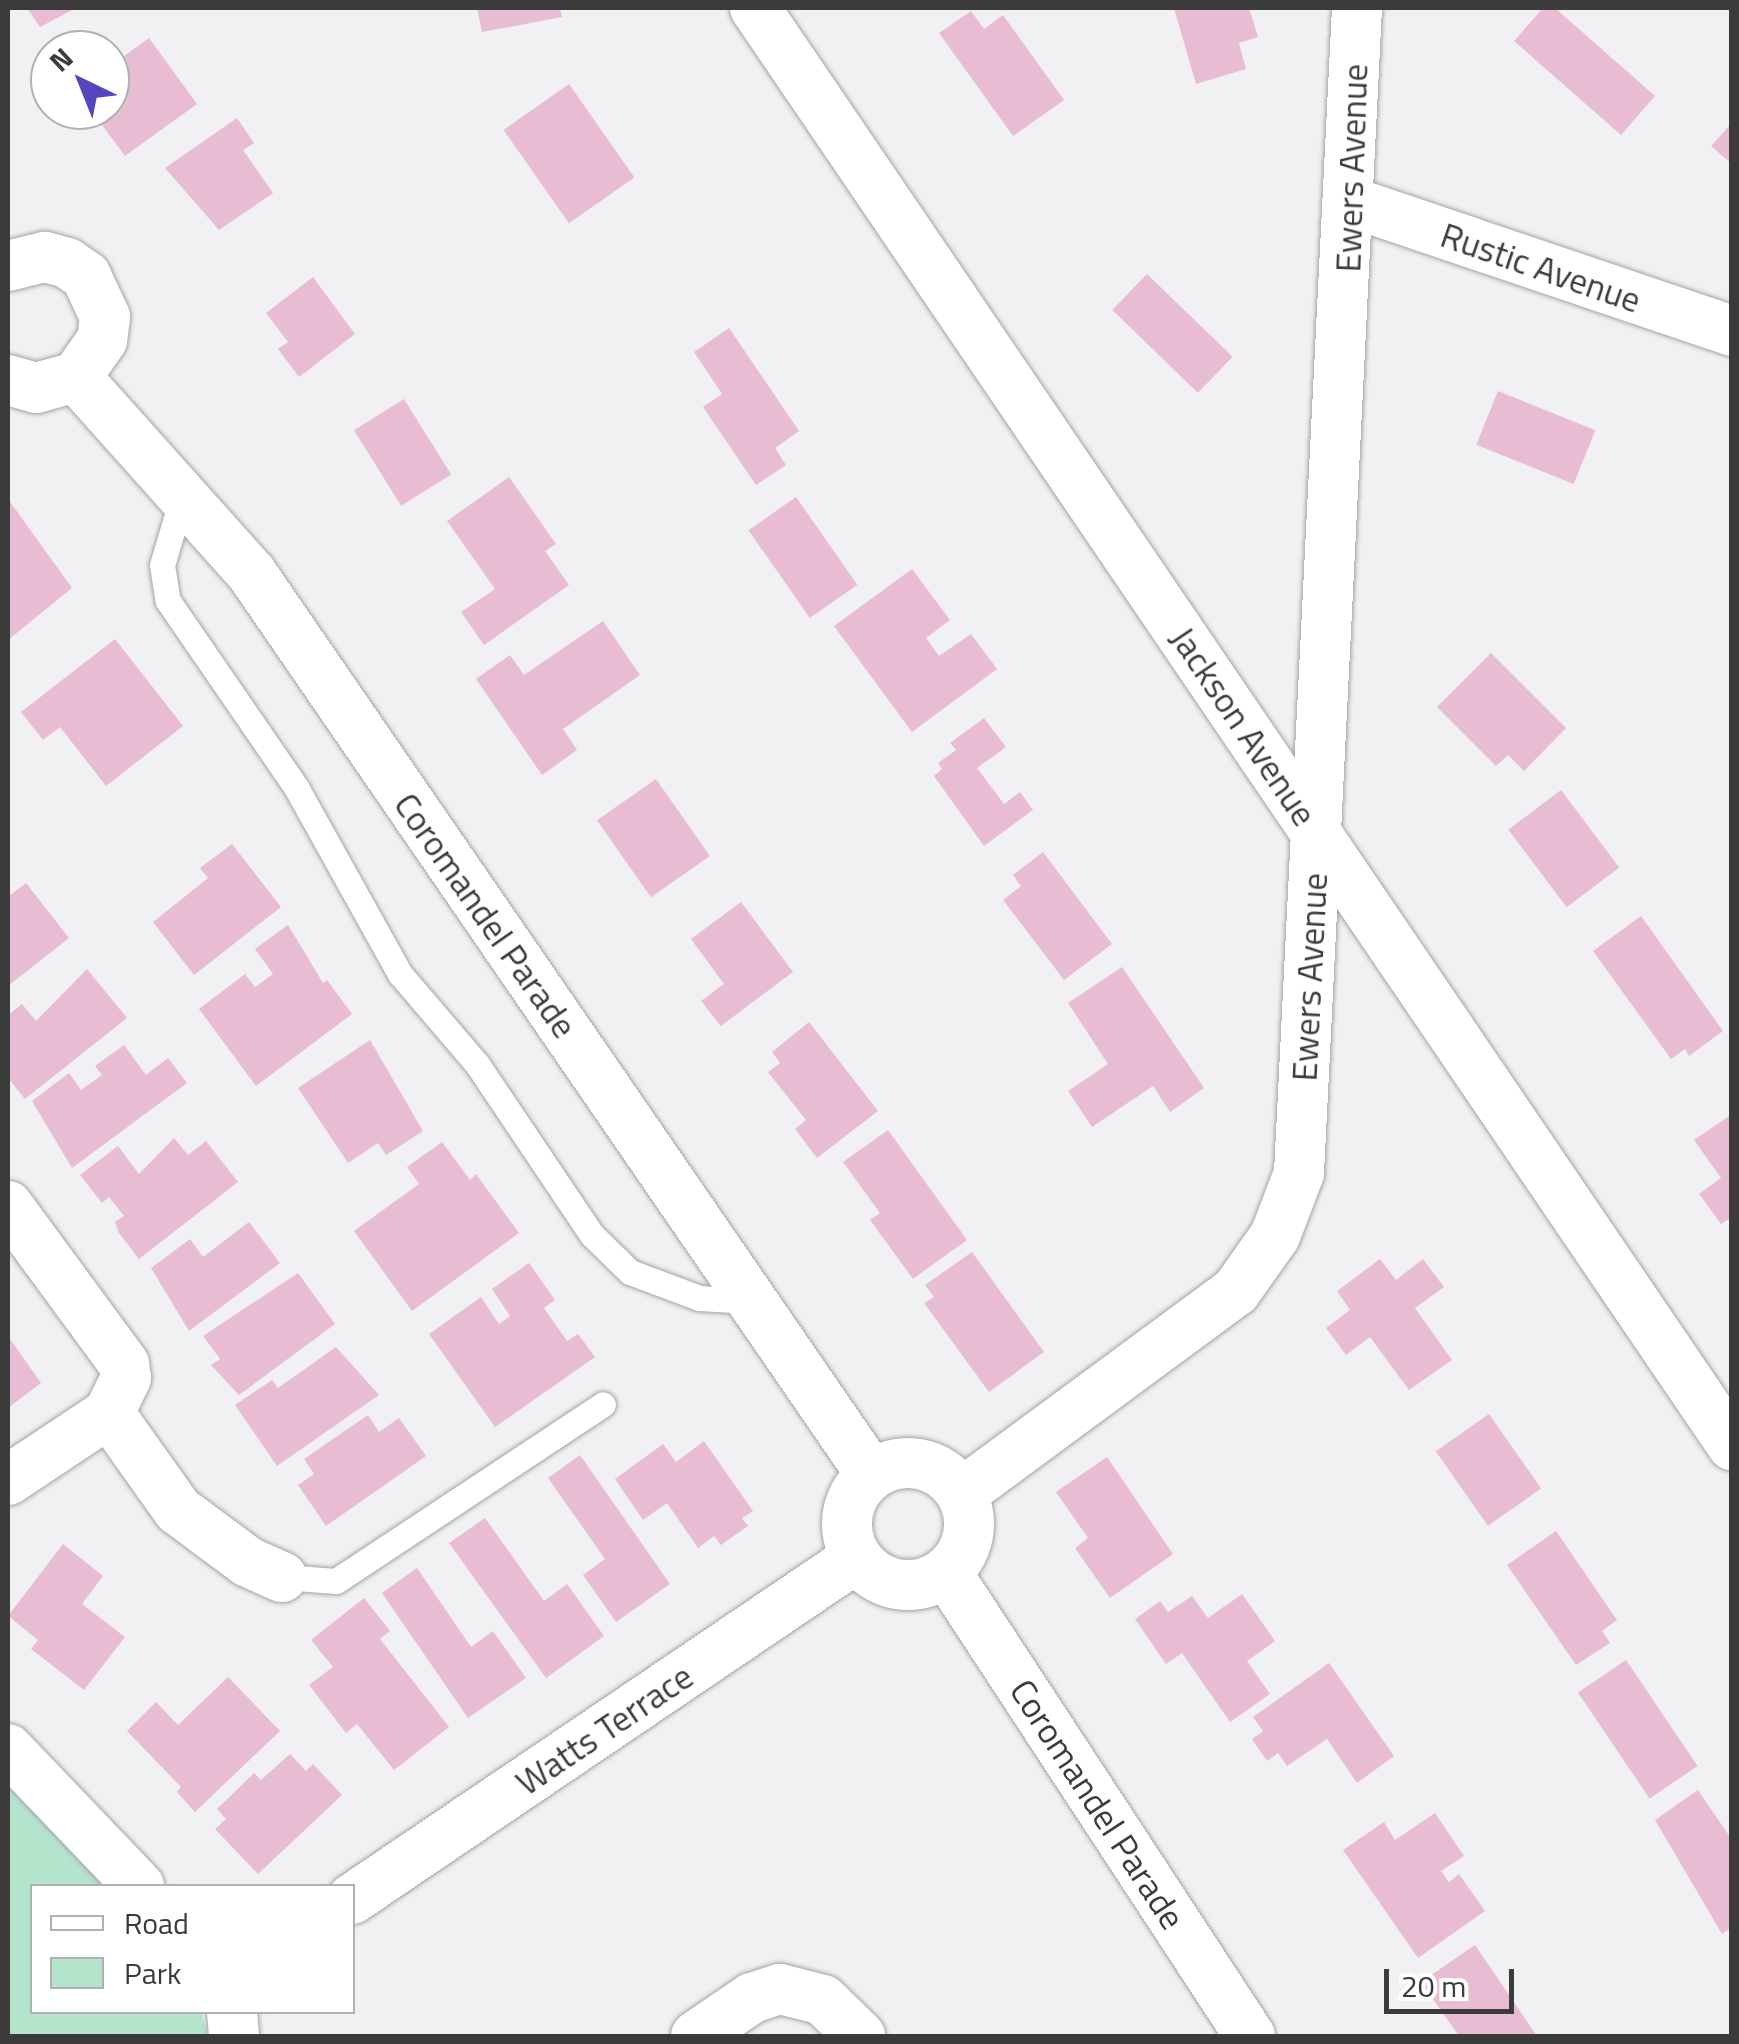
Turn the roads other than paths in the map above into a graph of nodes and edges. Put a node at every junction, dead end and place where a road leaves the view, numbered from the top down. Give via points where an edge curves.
1 (755, 8) edge
2 (1357, 8) edge
3 (1351, 202) junction
4 (8, 266) edge
5 (1732, 332) edge
6 (76, 377) junction
7 (8, 380) edge
8 (182, 498) junction
9 (1317, 833) junction
10 (8, 1206) edge
11 (751, 1301) junction
12 (604, 1404) dead end
13 (109, 1414) junction
14 (1732, 1445) edge
15 (871, 1474) junction
16 (8, 1480) edge
17 (962, 1493) junction
18 (856, 1558) junction
19 (946, 1572) junction
20 (282, 1576) joint
21 (8, 1749) edge
22 (137, 1884) edge
23 (355, 1897) edge
24 (696, 2036) edge
25 (860, 2036) edge
26 (1250, 2036) edge

1 - 9 street, Jackson Avenue
2 - 3 street, Ewers Avenue
3 - 5 street, Rustic Avenue
3 - 9 street, Ewers Avenue
4 - 6 street via 45,257 67,263 98,295 102,340
6 - 7 street via 36,388
6 - 8 street, Coromandel Parade
8 - 11 street, Coromandel Parade via 252,574
8 - 11 lane via 162,565 168,602 297,789 400,974 477,1064 592,1235 630,1272 699,1298
9 - 14 street, Jackson Avenue
9 - 17 street, Ewers Avenue via 1299,1173 1275,1236 1236,1291
10 - 13 street via 124,1364 122,1396
11 - 15 street, Coromandel Parade
12 - 20 lane via 336,1582
13 - 16 street
13 - 20 street via 178,1510 248,1562
15 - 17 street via 910,1462 931,1466
15 - 18 street via 849,1504 846,1523
17 - 19 street via 970,1527
18 - 19 street via 870,1573 908,1586
18 - 23 street, Watts Terrace
19 - 26 street, Coromandel Parade
21 - 22 street
24 - 25 street via 752,1998 780,1989 823,2000

